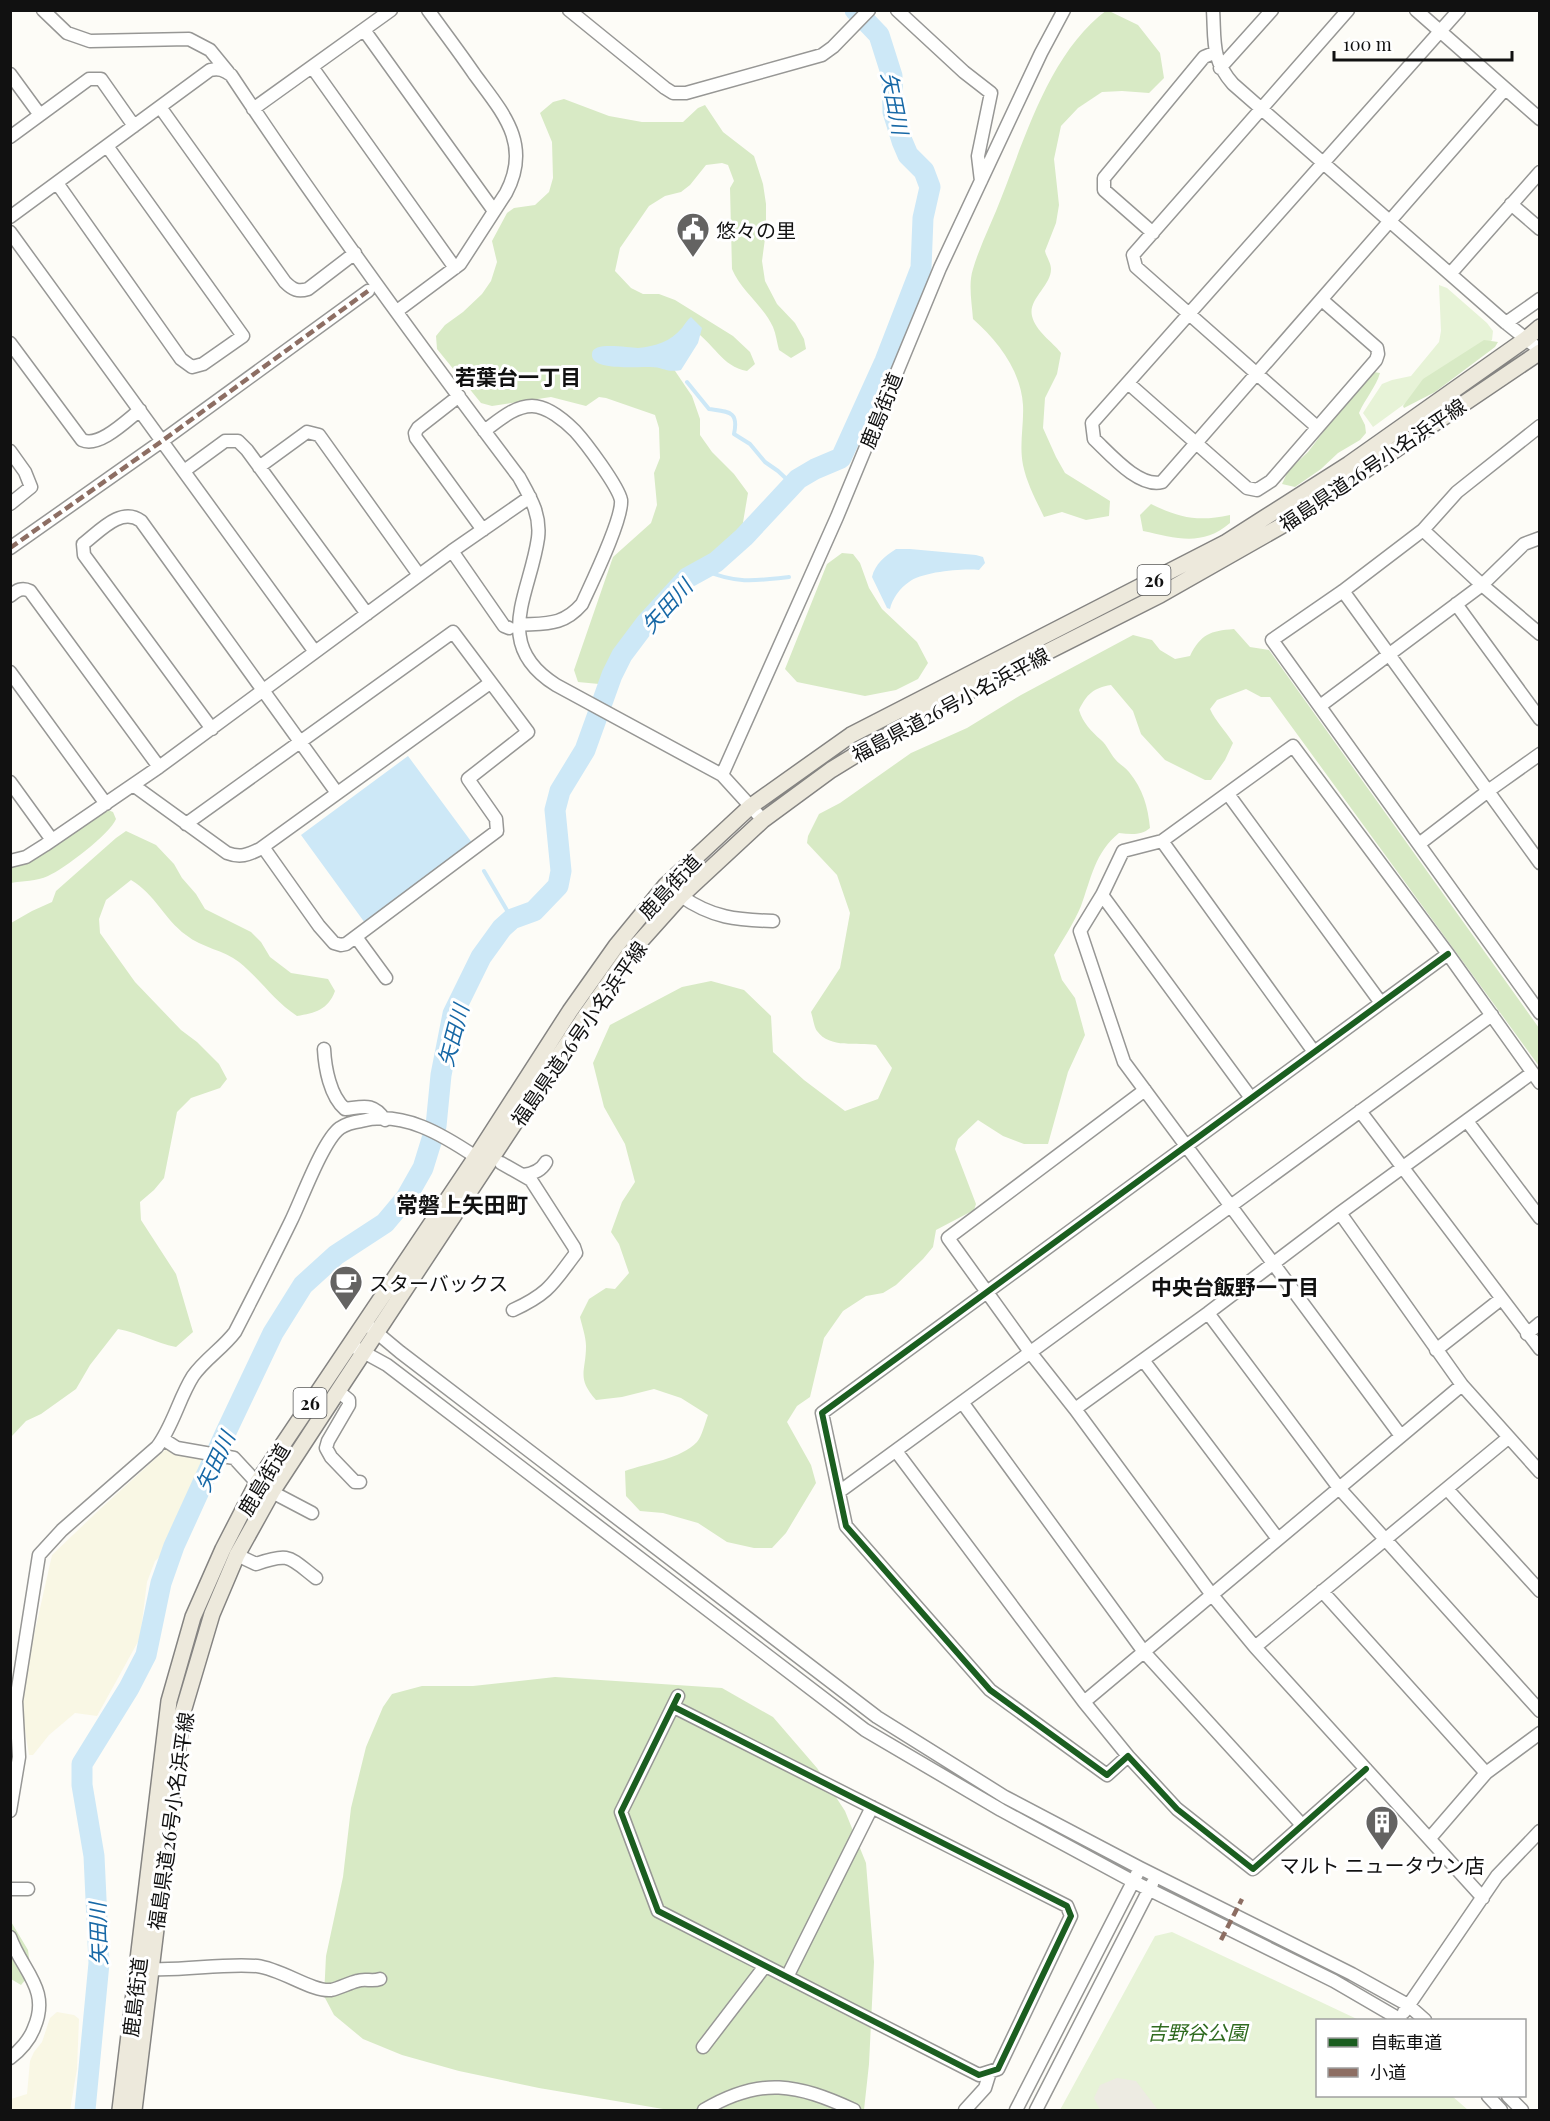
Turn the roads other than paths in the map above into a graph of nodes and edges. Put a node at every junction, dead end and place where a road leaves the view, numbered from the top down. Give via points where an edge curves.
1 (43, 10) edge
2 (391, 10) edge
3 (428, 10) edge
4 (569, 10) edge
5 (869, 10) edge
6 (897, 10) edge
7 (1064, 10) edge
8 (1213, 10) edge
9 (1272, 10) edge
10 (1348, 10) edge
11 (1416, 10) edge
12 (1460, 10) edge
13 (364, 30) junction
14 (1440, 32) junction
15 (1216, 52) junction
16 (312, 67) junction
17 (1220, 68) junction
18 (10, 74) edge
19 (231, 75) junction
20 (1505, 89) junction
21 (160, 107) junction
22 (253, 109) junction
23 (1261, 109) junction
24 (40, 115) junction
25 (1539, 119) edge
26 (134, 126) junction
27 (10, 136) edge
28 (107, 146) junction
29 (1324, 164) junction
30 (1539, 172) edge
31 (981, 182) junction
32 (57, 183) junction
33 (1511, 204) junction
34 (494, 211) junction
35 (10, 217) edge
36 (1390, 222) junction
37 (1539, 229) edge
38 (10, 232) edge
39 (1153, 233) junction
40 (355, 253) junction
41 (455, 268) junction
42 (1451, 273) junction
43 (368, 291) dead end
44 (1539, 299) edge
45 (1322, 300) junction
46 (397, 311) junction
47 (1190, 314) junction
48 (1506, 323) junction
49 (1539, 327) edge
50 (1526, 339) junction
51 (10, 342) edge
52 (1539, 351) edge
53 (1258, 374) junction
54 (1128, 383) junction
55 (459, 396) junction
56 (140, 410) junction
57 (1539, 426) edge
58 (1317, 427) junction
59 (484, 431) junction
60 (162, 441) junction
61 (1196, 443) junction
62 (10, 451) edge
63 (259, 467) junction
64 (184, 471) junction
65 (530, 497) junction
66 (10, 504) edge
67 (483, 530) junction
68 (1423, 530) junction
69 (1539, 538) edge
70 (10, 548) edge
71 (452, 551) junction
72 (419, 575) junction
73 (1482, 585) junction
74 (1343, 591) junction
75 (10, 596) edge
76 (1456, 604) junction
77 (367, 614) junction
78 (514, 626) junction
79 (1539, 634) edge
80 (315, 652) junction
81 (1388, 655) junction
82 (10, 672) edge
83 (490, 683) junction
84 (263, 691) junction
85 (1320, 706) junction
86 (1539, 719) edge
87 (212, 729) junction
88 (300, 743) junction
89 (1539, 754) edge
90 (159, 767) junction
91 (722, 775) junction
92 (10, 782) edge
93 (133, 785) junction
94 (1488, 791) junction
95 (337, 794) junction
96 (1228, 794) junction
97 (106, 804) junction
98 (751, 806) junction
99 (763, 820) junction
100 (186, 824) junction
101 (52, 840) junction
102 (1162, 841) junction
103 (1419, 844) junction
104 (263, 847) junction
105 (10, 861) edge
106 (1539, 863) edge
107 (1102, 895) junction
108 (681, 896) junction
109 (773, 921) dead end
110 (356, 937) junction
111 (1448, 954) junction
112 (386, 978) dead end
113 (1381, 1004) junction
114 (1539, 1012) edge
115 (1491, 1015) junction
116 (324, 1049) dead end
117 (1314, 1052) junction
118 (1536, 1078) edge
119 (1145, 1090) junction
120 (1251, 1098) junction
121 (1360, 1111) junction
122 (385, 1120) junction
123 (1467, 1121) junction
124 (1185, 1146) junction
125 (476, 1157) junction
126 (546, 1162) dead end
127 (501, 1163) dead end
128 (1402, 1167) junction
129 (527, 1177) junction
130 (546, 1190) dead end
131 (1231, 1205) junction
132 (1340, 1213) junction
133 (1539, 1218) edge
134 (560, 1226) junction
135 (576, 1237) dead end
136 (577, 1258) dead end
137 (1274, 1264) junction
138 (565, 1268) junction
139 (988, 1292) junction
140 (1501, 1299) junction
141 (513, 1310) dead end
142 (1208, 1313) junction
143 (1539, 1323) edge
144 (371, 1327) junction
145 (1527, 1334) junction
146 (350, 1344) junction
147 (1539, 1349) edge
148 (1436, 1350) junction
149 (1030, 1352) junction
150 (364, 1353) junction
151 (1143, 1360) junction
152 (1461, 1385) junction
153 (338, 1391) junction
154 (962, 1402) junction
155 (1075, 1409) junction
156 (1401, 1436) junction
157 (1508, 1438) junction
158 (163, 1439) junction
159 (896, 1451) junction
160 (1539, 1472) edge
161 (360, 1482) dead end
162 (257, 1483) junction
163 (1339, 1488) junction
164 (1447, 1489) junction
165 (272, 1492) junction
166 (839, 1492) junction
167 (312, 1513) dead end
168 (1278, 1539) junction
169 (1384, 1540) junction
170 (237, 1556) junction
171 (315, 1578) dead end
172 (1322, 1591) junction
173 (1539, 1591) edge
174 (1212, 1595) junction
175 (1255, 1647) junction
176 (1144, 1652) junction
177 (1084, 1702) junction
178 (1539, 1712) edge
179 (1539, 1732) edge
180 (1128, 1756) junction
181 (1366, 1768) junction
182 (1486, 1773) junction
183 (872, 1807) junction
184 (10, 1811) edge
185 (1302, 1825) junction
186 (1539, 1831) edge
187 (1430, 1838) junction
188 (1140, 1868) junction
189 (1156, 1874) junction
190 (1134, 1882) junction
191 (10, 1889) edge
192 (28, 1889) dead end
193 (1150, 1889) junction
194 (1482, 1898) junction
195 (10, 1937) edge
196 (765, 1966) junction
197 (150, 1969) junction
198 (787, 1977) junction
199 (380, 1979) dead end
200 (1408, 2006) junction
201 (1398, 2019) edge
202 (1401, 2019) edge
203 (1424, 2019) edge
204 (703, 2047) dead end
205 (10, 2058) edge
206 (990, 2072) junction
207 (1489, 2097) edge
208 (1509, 2097) edge
209 (120, 2110) edge
210 (134, 2110) edge
211 (704, 2110) edge
212 (854, 2110) edge
213 (965, 2110) edge
214 (1016, 2110) edge
215 (1036, 2110) edge
216 (1501, 2110) edge
217 (1522, 2110) edge

1 - 19 street via 67,33 90,41 189,39 210,50
2 - 13 street
3 - 34 street via 511,128 515,168 512,181
4 - 5 street via 673,93 686,93 813,59 833,47
6 - 31 street via 991,93 978,156
7 - 31 street, 鹿島街道
8 - 15 street
9 - 17 street
10 - 23 street
11 - 14 street
12 - 14 street
13 - 16 street
13 - 34 street
14 - 20 street
14 - 29 street
15 - 17 street
15 - 39 street via 1204,57 1104,178 1104,190
16 - 22 street
16 - 41 street
17 - 23 street
18 - 24 street
19 - 21 street via 221,69 210,70
19 - 22 street
20 - 25 street
20 - 36 street
21 - 26 street
21 - 40 street via 292,289 308,289
22 - 40 street
23 - 29 street
23 - 39 street
24 - 26 street via 95,78 101,79
24 - 27 street
26 - 28 street
28 - 32 street
28 - 32 street via 243,336 203,364 187,364
29 - 36 street
29 - 47 street
30 - 33 street
31 - 91 street, 鹿島街道 via 940,268 837,517
32 - 35 street
33 - 37 street
33 - 42 street
34 - 41 street
36 - 42 street
36 - 45 street
38 - 56 street
39 - 47 street via 1133,255 1136,267
40 - 46 street
41 - 46 street
42 - 48 street
43 - 60 street
44 - 48 street
45 - 53 street
45 - 58 street via 1377,348 1378,354
46 - 55 street
47 - 53 street
47 - 54 street
48 - 50 street
49 - 50 main road, 26
50 - 52 street
50 - 98 main road, 26 via 1349,464 1225,543 851,735
51 - 56 street via 82,440 100,440
52 - 99 main road, 福島県道26号小名浜平線 / 26 via 1290,521 1160,595 907,723 831,770
53 - 58 street
53 - 61 street
54 - 61 street
54 - 61 street via 1092,423 1094,439 1133,475 1156,484 1162,482
55 - 59 street
55 - 67 street via 415,433
56 - 60 street
57 - 68 street via 1457,492
58 - 61 street via 1271,481 1257,490 1248,488
59 - 65 street
59 - 78 street via 522,406 549,410 575,431 621,500 616,524 582,604 574,614 561,621
60 - 64 street
60 - 70 street
62 - 66 street via 31,487
63 - 64 street via 233,440 225,441
63 - 72 street via 307,432 319,435
63 - 77 street
64 - 80 street
65 - 67 street
65 - 78 street via 539,530
67 - 71 street
68 - 73 street
68 - 74 street
69 - 73 street via 1524,544
71 - 72 street
71 - 78 street via 504,626
72 - 77 street
73 - 76 street
73 - 79 street
74 - 81 street
74 - 85 street via 1272,640
75 - 90 street via 19,590 30,591
76 - 81 street
76 - 86 street
77 - 80 street
78 - 91 street via 522,648 548,679
80 - 84 street
81 - 85 street
81 - 94 street
82 - 97 street
83 - 88 street via 453,632
83 - 95 street
83 - 110 street via 528,732 468,779 496,819 497,831
84 - 87 street
84 - 87 street via 141,521 121,516 83,544 84,555
84 - 88 street
85 - 103 street
87 - 90 street
88 - 95 street
88 - 100 street
89 - 94 street
90 - 93 street
91 - 98 street
92 - 101 street
93 - 97 street
93 - 100 street
94 - 103 street
94 - 106 street
95 - 104 street
96 - 102 street
96 - 111 street via 1293,746
96 - 113 street
97 - 101 street
98 - 99 street
98 - 125 main road, 鹿島街道 / 26 via 666,885 616,946
99 - 108 main road, 福島県道26号小名浜平線 / 26
100 - 104 street via 237,857
101 - 105 street via 26,857
102 - 107 street via 1122,851
102 - 117 street
103 - 114 street
104 - 110 street via 334,943 341,945
107 - 119 street via 1080,932 1125,1062
107 - 120 street
108 - 109 street via 728,919
108 - 144 main road, 福島県道26号小名浜平線 / 26 via 629,954
110 - 112 street
111 - 113 street
111 - 115 street
113 - 117 street
115 - 118 street
115 - 121 street
116 - 122 street via 332,1087 341,1106 367,1106 379,1110
117 - 120 street
118 - 123 street
119 - 124 street
119 - 139 street via 948,1238
120 - 124 street
121 - 128 street
121 - 131 street
122 - 125 street via 425,1127
122 - 158 street via 350,1124 331,1139 235,1332 196,1373
123 - 128 street
123 - 133 street
124 - 131 street
124 - 139 street
125 - 144 main road, 鹿島街道 / 26
126 - 129 street
127 - 129 street
128 - 132 street
128 - 140 street
129 - 130 street
129 - 134 street
131 - 137 street
131 - 149 street
132 - 137 street
132 - 148 street
134 - 135 street
134 - 138 street via 576,1253
136 - 138 street
137 - 142 street
137 - 156 street
138 - 141 street via 541,1296
139 - 149 street
139 - 166 street via 822,1413
140 - 145 street
140 - 148 street
142 - 151 street
142 - 163 street
143 - 145 street
144 - 146 main road, 鹿島街道 / 26
144 - 150 main road, 福島県道26号小名浜平線 / 26
144 - 188 street via 877,1718 1005,1797
145 - 147 street
146 - 150 street
146 - 162 main road, 鹿島街道 / 26
148 - 152 street
149 - 154 street
149 - 155 street
150 - 153 main road, 福島県道26号小名浜平線 / 26
150 - 190 street via 387,1365 865,1730
151 - 155 street
151 - 168 street
152 - 156 street
152 - 157 street
153 - 161 street via 349,1400 349,1405 326,1448 355,1482
153 - 165 main road, 福島県道26号小名浜平線 / 26
154 - 159 street
154 - 176 street
155 - 174 street
156 - 163 street
157 - 160 street
157 - 164 street
158 - 162 street via 177,1448 234,1458
158 - 184 street via 39,1555 16,1701 19,1757
159 - 166 street
159 - 177 street
162 - 209 main road, 鹿島街道 / 26 via 193,1617 169,1701
163 - 168 street
163 - 169 street
164 - 169 street
164 - 173 street
165 - 167 street
165 - 170 main road, 福島県道26号小名浜平線 / 26
166 - 180 street via 846,1526 990,1690 1107,1775
168 - 174 street
169 - 172 street
169 - 178 street
170 - 171 street via 256,1564 272,1557 286,1557
170 - 197 main road, 福島県道26号小名浜平線 / 26 via 212,1614 182,1715
172 - 175 street
172 - 182 street
174 - 175 street
174 - 176 street
175 - 181 street
176 - 177 street
176 - 185 street
177 - 180 street
179 - 182 street
180 - 185 street via 1177,1809 1253,1869
181 - 185 street
181 - 187 street
182 - 187 street
183 - 196 street via 676,1702 621,1812 658,1911
183 - 198 street
183 - 206 street via 1067,1906 1071,1916 998,2069
186 - 194 street
187 - 194 street
188 - 189 street
188 - 190 street
189 - 193 street
189 - 200 street
190 - 193 street
190 - 214 street
191 - 192 street
193 - 201 street via 1334,1981
193 - 215 street
194 - 200 street
195 - 205 street via 36,1986 40,2002 32,2033
196 - 198 street
196 - 204 street
197 - 199 street via 258,1966 331,1990 359,1980
197 - 210 main road, 福島県道26号小名浜平線 / 26
198 - 206 street via 979,2075
200 - 202 street
200 - 203 street
206 - 213 street via 985,2088
207 - 216 street
208 - 217 street
211 - 212 street via 738,2094 777,2086 819,2094

